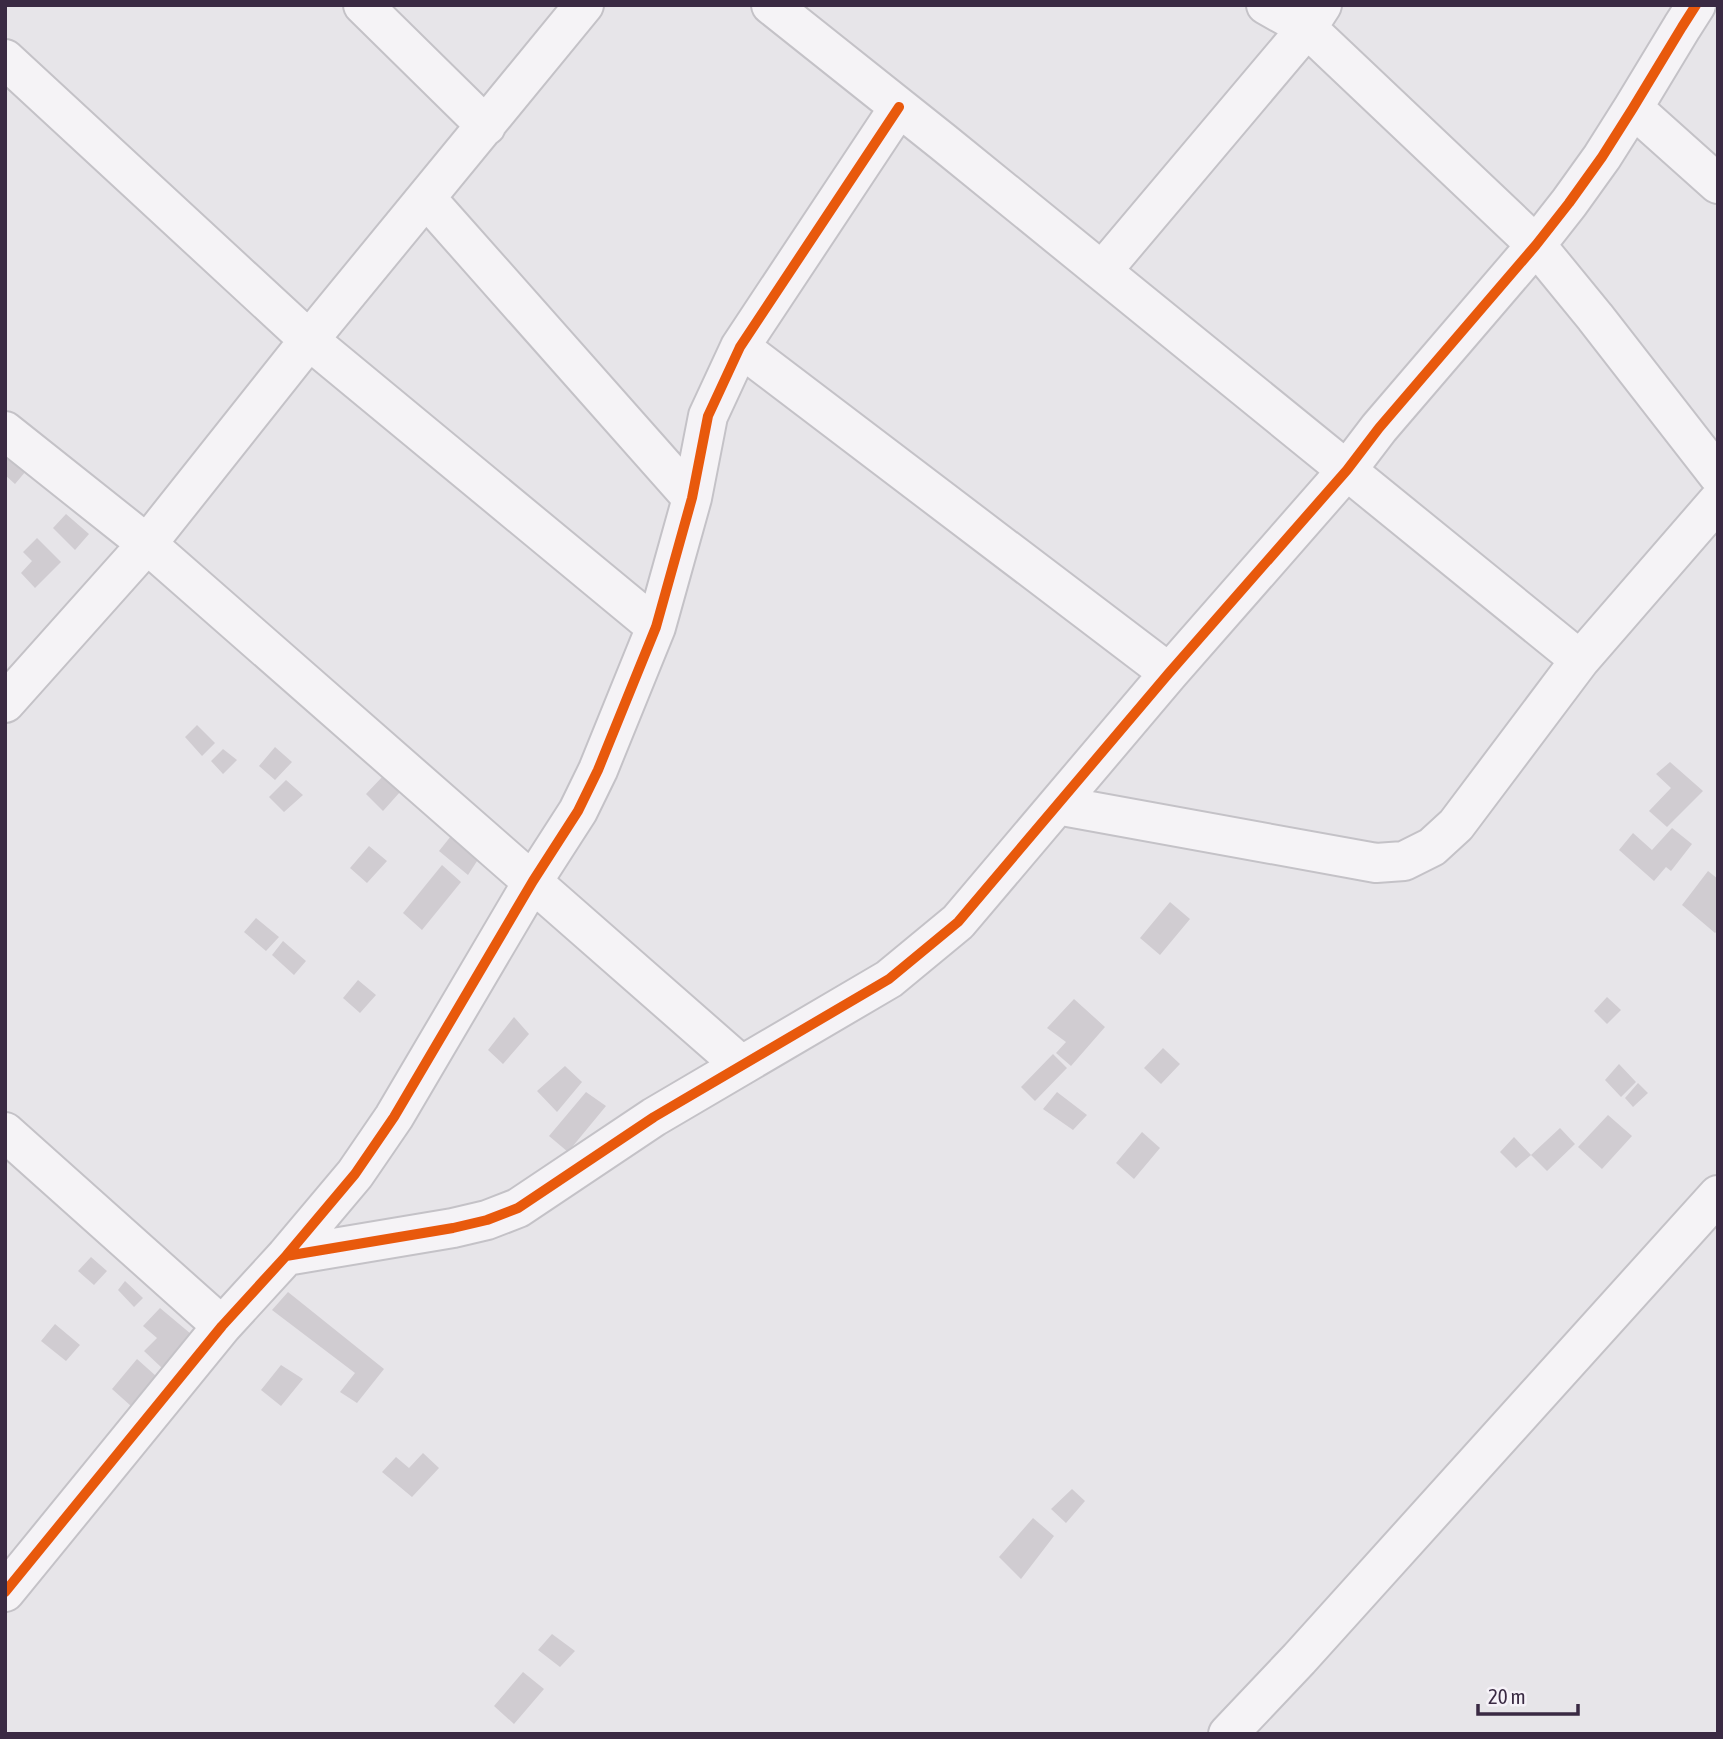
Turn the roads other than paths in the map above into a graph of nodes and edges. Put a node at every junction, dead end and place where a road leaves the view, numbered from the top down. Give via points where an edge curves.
1 (363, 5) edge
2 (584, 5) edge
3 (771, 5) edge
4 (1266, 5) edge
5 (1690, 8) edge
6 (1315, 17) edge
7 (5, 59) edge
8 (899, 107) junction
9 (1633, 108) junction
10 (486, 126) junction
11 (1718, 184) edge
12 (426, 198) junction
13 (1536, 245) junction
14 (1102, 271) junction
15 (309, 340) junction
16 (740, 347) junction
17 (5, 431) edge
18 (1347, 470) junction
19 (1718, 475) edge
20 (692, 498) junction
21 (1718, 502) edge
22 (147, 544) junction
23 (656, 627) junction
24 (1580, 660) junction
25 (1169, 673) junction
26 (5, 703) edge
27 (1057, 805) junction
28 (533, 881) junction
29 (741, 1065) junction
30 (5, 1132) edge
31 (1718, 1195) edge
32 (286, 1256) junction
33 (222, 1326) junction
34 (5, 1592) edge
35 (1228, 1734) edge

1 - 10 street
2 - 10 street
3 - 8 street
4 - 6 street
5 - 9 street
6 - 13 street
6 - 14 street
7 - 15 street
8 - 14 street
8 - 16 street
9 - 11 street
9 - 13 street
10 - 12 street
12 - 15 street
12 - 20 street
13 - 18 street
13 - 19 street
14 - 18 street
15 - 22 street
15 - 23 street
16 - 20 street via 708,416
16 - 25 street
17 - 22 street
18 - 24 street
18 - 25 street
20 - 23 street
21 - 24 street
22 - 26 street
22 - 28 street
23 - 28 street via 578,811
24 - 27 street via 1456,825 1433,848 1404,861 1377,863
25 - 27 street
27 - 29 street via 958,922 889,979
28 - 29 street
28 - 32 street via 394,1117 355,1174
29 - 32 street via 518,1208 453,1228
30 - 33 street
31 - 35 street
32 - 33 street
33 - 34 street

